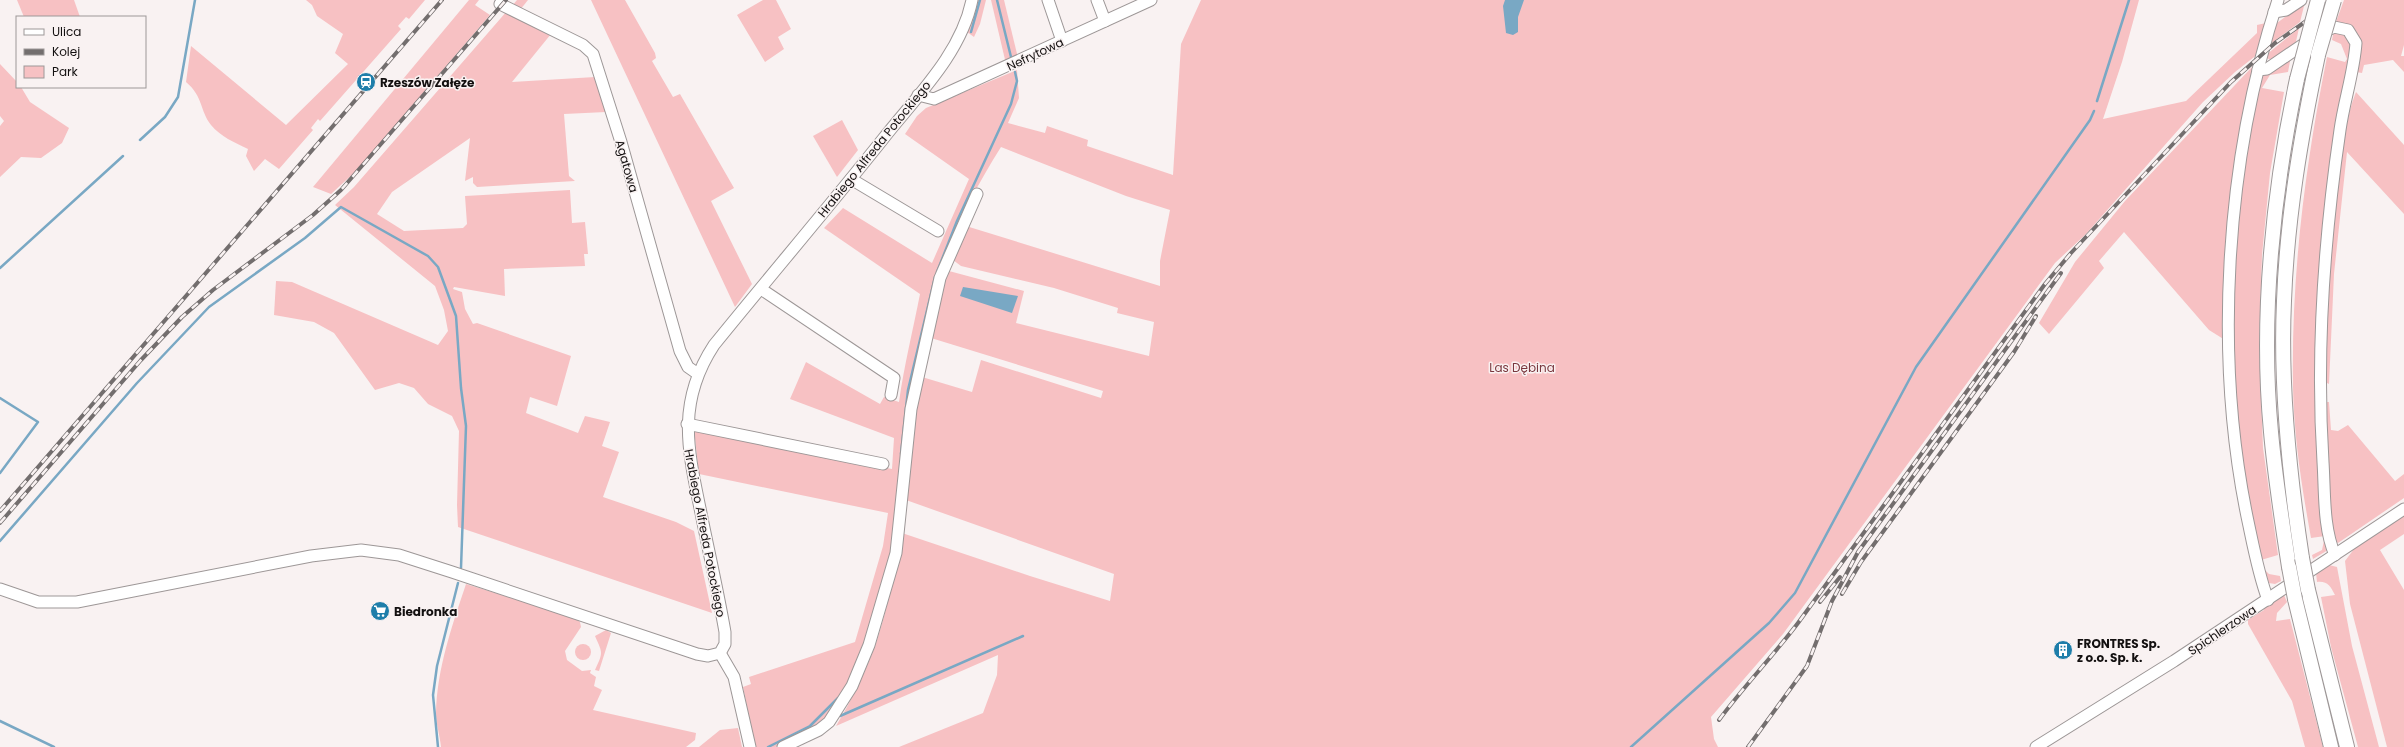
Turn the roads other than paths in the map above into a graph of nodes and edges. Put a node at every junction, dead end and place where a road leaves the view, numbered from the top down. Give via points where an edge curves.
1 (972, 0) edge
2 (1048, 0) edge
3 (1097, 0) edge
4 (1151, 0) edge
5 (2278, 0) edge
6 (2301, 0) edge
7 (2318, 0) edge
8 (2334, 0) edge
9 (500, 4) dead end
10 (2274, 12) junction
11 (1105, 22) junction
12 (1062, 42) junction
13 (2258, 70) junction
14 (918, 95) junction
15 (851, 179) junction
16 (977, 194) dead end
17 (938, 230) dead end
18 (761, 289) junction
19 (698, 374) junction
20 (891, 395) dead end
21 (687, 424) junction
22 (883, 464) dead end
23 (2404, 509) edge
24 (2335, 555) junction
25 (0, 589) edge
26 (2268, 600) junction
27 (720, 653) junction
28 (750, 747) edge
29 (783, 747) edge
30 (2036, 747) edge
31 (2331, 747) edge
32 (2347, 747) edge

1 - 14 street, Hrabiego Alfreda Potockiego via 956,44
2 - 12 street
3 - 11 street
4 - 11 street, Nefrytowa
5 - 10 street
6 - 10 street via 2286,10
7 - 31 main road, bridge via 2297,79 2277,198 2269,289 2271,430 2295,599
8 - 32 main road, bridge via 2318,55 2302,129 2293,190 2284,301 2287,448 2302,558
9 - 19 street, Agatowa via 582,45 593,54 680,351 688,367
10 - 13 street
11 - 12 street, Nefrytowa
12 - 14 street, Nefrytowa via 934,99
13 - 24 street via 2267,69 2314,37 2334,27 2348,30 2356,43 2340,128 2330,207 2323,311 2320,385 2322,451 2328,526
13 - 26 street via 2239,175 2232,250 2229,380 2242,493 2261,582
14 - 15 street, Hrabiego Alfreda Potockiego
15 - 17 street
15 - 18 street, Hrabiego Alfreda Potockiego
16 - 29 street via 940,278 911,409 896,553 869,645 852,686 829,722 819,730
18 - 19 street, Hrabiego Alfreda Potockiego via 714,345
18 - 20 street via 894,378
19 - 21 street, Hrabiego Alfreda Potockiego
21 - 22 street
21 - 27 street, Hrabiego Alfreda Potockiego via 691,465 726,632 725,644
23 - 24 street, Spichlerzowa
24 - 26 street, Spichlerzowa
25 - 27 street via 38,602 77,602 311,556 361,550 399,555 697,654 708,656
26 - 30 street, Spichlerzowa via 2110,703
27 - 28 street via 734,677

